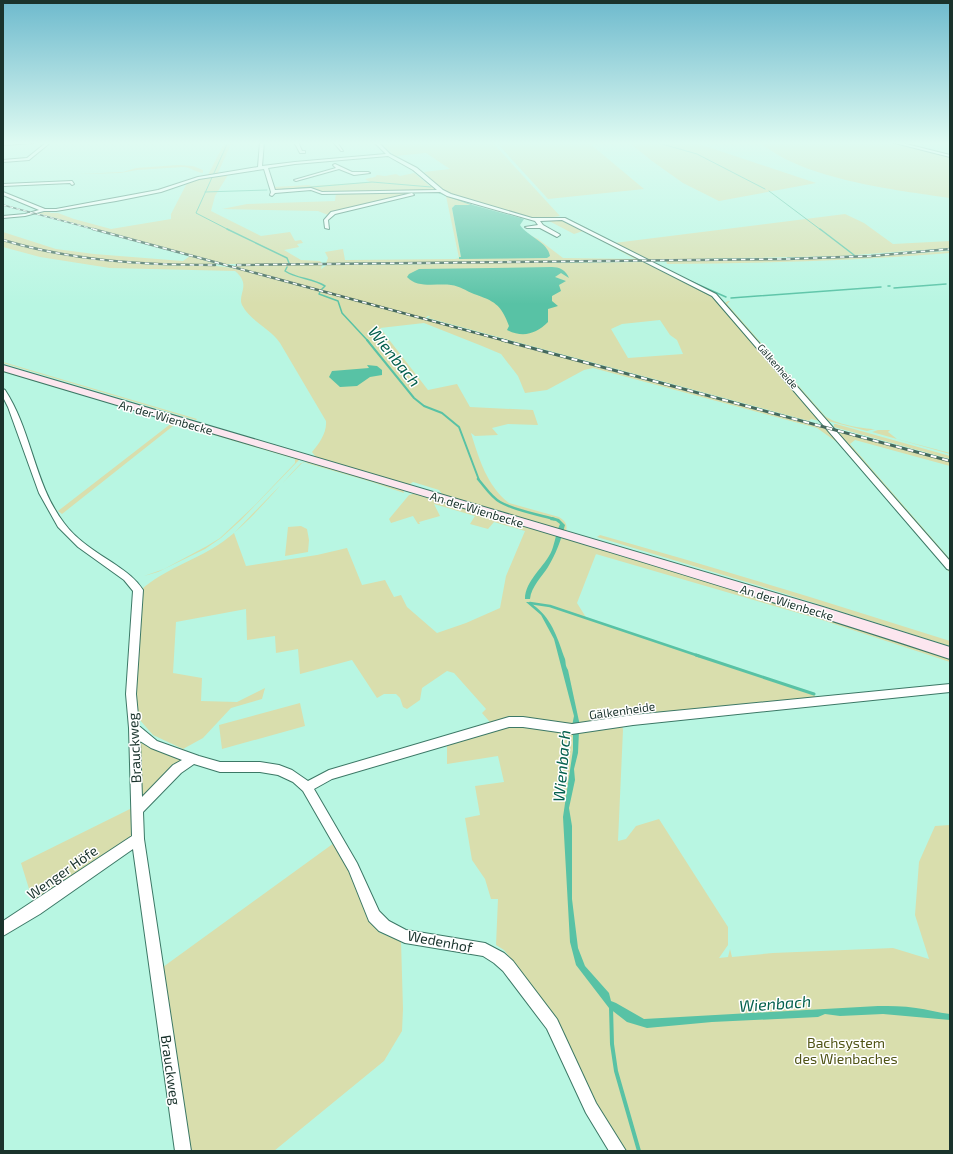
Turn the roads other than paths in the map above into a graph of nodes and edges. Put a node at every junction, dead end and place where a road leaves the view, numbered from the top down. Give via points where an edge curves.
1 (10, 196) edge
2 (137, 196) edge
3 (406, 196) edge
4 (452, 196) edge
5 (44, 210) junction
6 (3, 217) edge
7 (537, 220) junction
8 (541, 226) junction
9 (527, 227) dead end
10 (327, 228) dead end
11 (557, 235) dead end
12 (3, 368) edge
13 (3, 391) edge
14 (950, 567) edge
15 (950, 653) edge
16 (950, 688) edge
17 (134, 728) junction
18 (193, 759) junction
19 (308, 787) junction
20 (136, 811) junction
21 (138, 839) junction
22 (3, 929) edge
23 (183, 1151) edge
24 (618, 1151) edge

1 - 5 street
2 - 5 street
3 - 10 street via 332,213 326,220
4 - 7 street
5 - 6 street
7 - 8 street
7 - 14 street, Gälkenheide via 563,219 714,295
8 - 9 street
8 - 11 street
12 - 15 street, An der Wienbecke via 816,610
13 - 17 street, Brauckweg via 12,407 43,493 61,525 74,539 127,578 138,590 131,694
16 - 19 street, Gälkenheide via 633,720 584,728 569,729 523,722 501,724 329,776
17 - 18 street, Wedenhof via 155,746
17 - 20 street, Brauckweg
18 - 19 street, Wedenhof via 225,767 272,767 291,775
18 - 20 street via 177,769
19 - 24 street, Wedenhof via 353,867 374,916 384,926 405,936 482,949 494,954 508,966 552,1024 591,1108
20 - 21 street, Brauckweg
21 - 22 street, Wenger Höfe
21 - 23 street, Brauckweg

